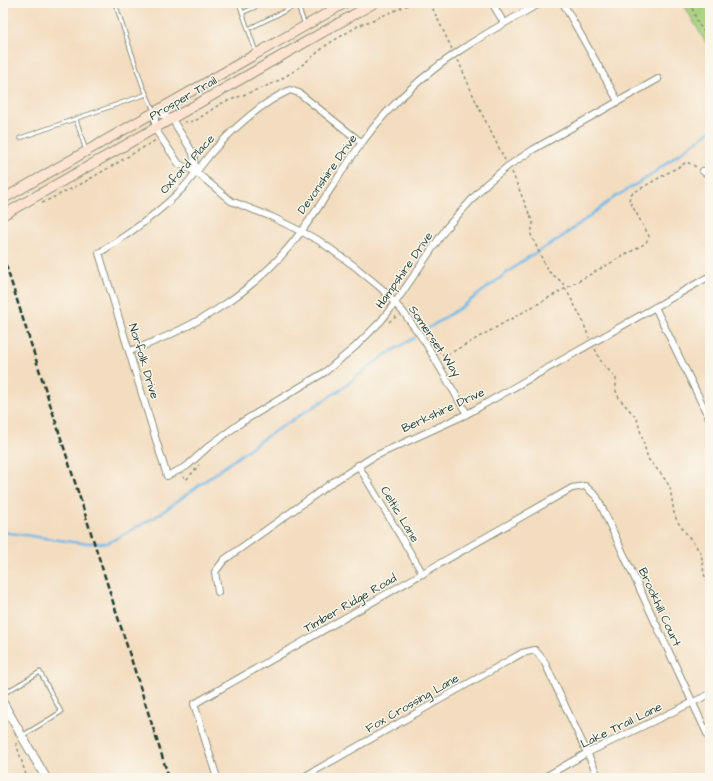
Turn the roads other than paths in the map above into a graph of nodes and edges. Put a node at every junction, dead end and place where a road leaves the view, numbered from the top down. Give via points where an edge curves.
1 (115, 3) edge
2 (238, 3) edge
3 (264, 3) edge
4 (345, 3) edge
5 (374, 3) edge
6 (492, 3) edge
7 (540, 3) edge
8 (563, 3) edge
9 (297, 4) edge
10 (242, 13) junction
11 (504, 23) junction
12 (305, 25) junction
13 (248, 29) junction
14 (311, 38) junction
15 (256, 53) junction
16 (658, 79) dead end
17 (147, 94) junction
18 (618, 101) junction
19 (155, 112) junction
20 (76, 119) junction
21 (174, 123) junction
22 (154, 129) junction
23 (20, 138) dead end
24 (362, 143) junction
25 (86, 151) junction
26 (702, 171) road end
27 (196, 172) junction
28 (710, 176) edge
29 (3, 199) edge
30 (3, 215) edge
31 (302, 231) junction
32 (99, 253) joint
33 (710, 276) edge
34 (395, 302) junction
35 (655, 307) junction
36 (130, 350) junction
37 (467, 414) junction
38 (710, 420) edge
39 (358, 465) junction
40 (168, 476) joint
41 (585, 486) joint
42 (423, 574) junction
43 (218, 592) dead end
44 (3, 694) edge
45 (710, 694) edge
46 (3, 703) edge
47 (692, 703) junction
48 (19, 738) junction
49 (710, 740) edge
50 (587, 753) junction
51 (46, 778) edge
52 (217, 778) edge
53 (302, 778) edge
54 (543, 778) edge
55 (599, 778) edge

1 - 17 lane
2 - 10 lane
3 - 10 lane
4 - 12 main road, Prosper Trail
5 - 14 main road, Prosper Trail
6 - 11 street
7 - 11 street, Devonshire Drive
8 - 18 street
9 - 12 lane
9 - 13 lane
10 - 13 lane
11 - 24 street, Devonshire Drive via 454,54 415,84 388,110
12 - 14 main road
12 - 15 main road, Prosper Trail
13 - 15 lane
14 - 21 main road, Prosper Trail
15 - 19 main road, Prosper Trail
16 - 18 street, Hampshire Drive
17 - 19 lane
17 - 20 lane
18 - 34 street, Hampshire Drive via 534,149 486,184 447,228
19 - 21 street
19 - 22 street
19 - 25 main road, Prosper Trail
20 - 23 lane
20 - 25 lane
21 - 22 main road, Prosper Trail
21 - 27 street via 193,153
22 - 27 street, Somerset Way via 179,164
22 - 30 main road, Prosper Trail
24 - 27 street, Oxford Place via 299,93 290,90 265,105 236,128
24 - 31 street, Devonshire Drive
25 - 29 main road, Prosper Trail
26 - 28 street
27 - 31 street, Somerset Way via 231,201
27 - 32 street, Oxford Place via 143,224
31 - 34 street, Somerset Way via 354,265
31 - 36 street, Devonshire Drive via 275,263 224,305 189,327
32 - 36 street, Norfolk Drive
33 - 35 street, Berkshire Drive
34 - 37 street, Somerset Way via 432,353
34 - 40 street, Hampshire Drive via 369,333 325,372 242,422
35 - 37 street, Berkshire Drive
35 - 38 street
36 - 40 street, Norfolk Drive
37 - 39 street, Berkshire Drive
39 - 42 street, Celtic Lane
39 - 43 street, Berkshire Drive via 224,560 215,572
41 - 42 street, Timber Ridge Road via 572,488
41 - 47 street, Brookhill Court via 597,498
42 - 52 street, Timber Ridge Road via 194,704
44 - 48 lane via 40,672 61,712
45 - 47 street, Lake Trail Lane
46 - 48 street
47 - 49 street, Brookhill Court
47 - 50 street, Lake Trail Lane
48 - 51 street
50 - 53 street, Fox Crossing Lane via 544,661 535,650 522,653
50 - 54 street, Lake Trail Lane
50 - 55 street

